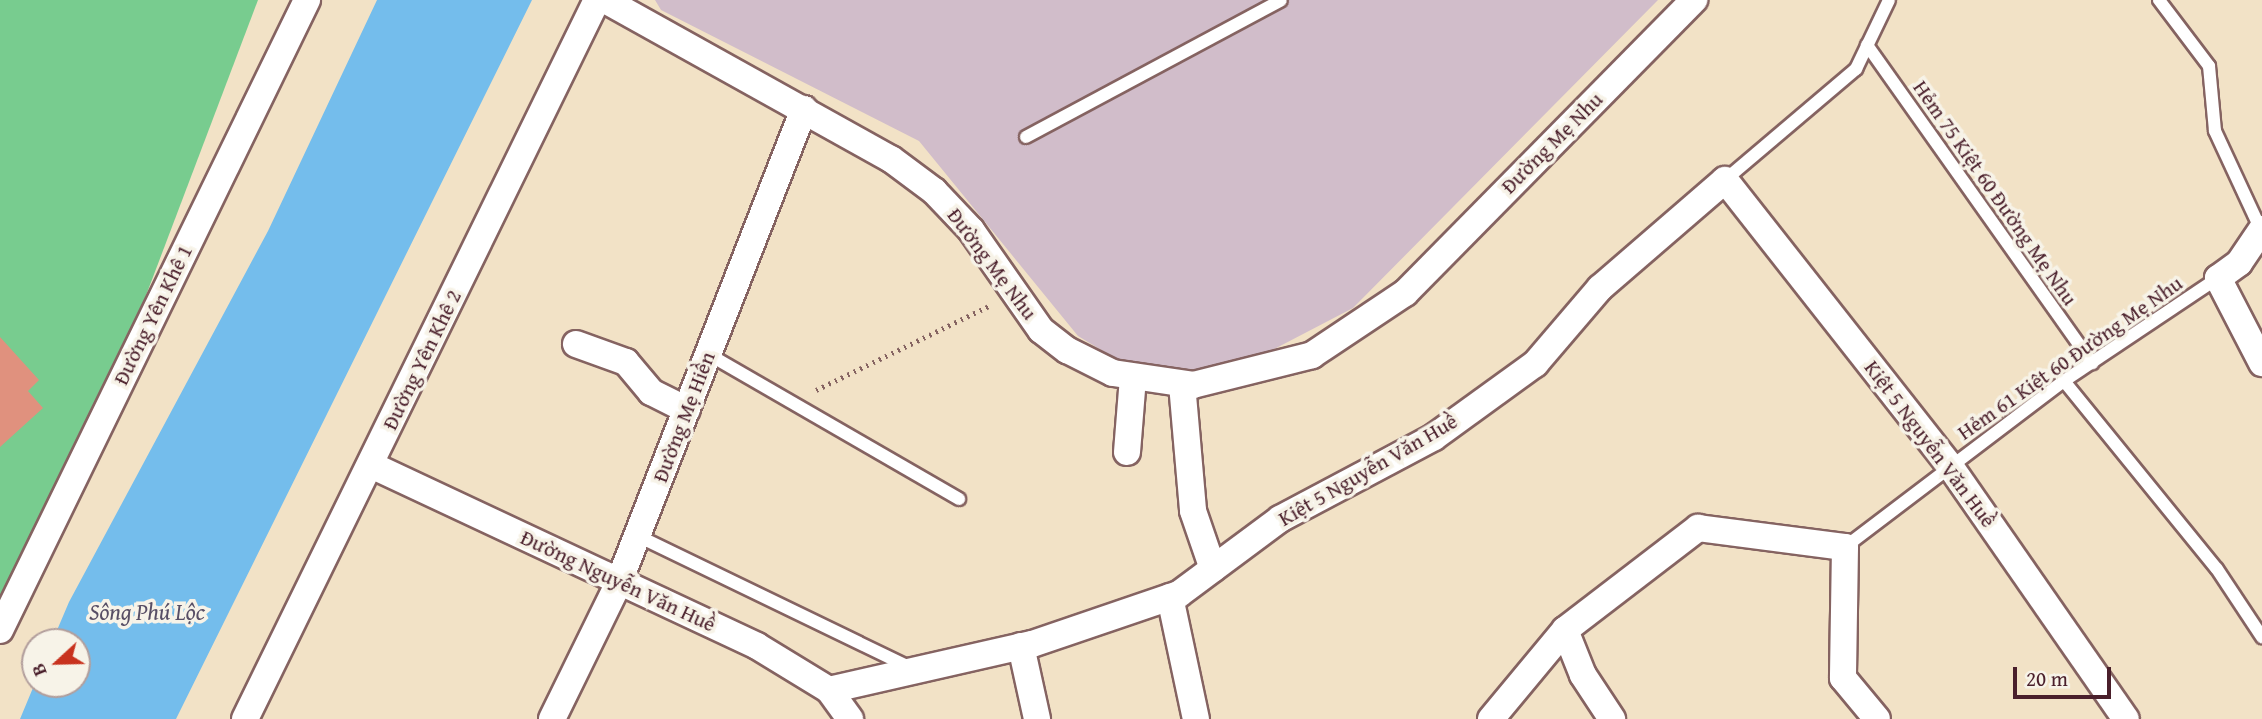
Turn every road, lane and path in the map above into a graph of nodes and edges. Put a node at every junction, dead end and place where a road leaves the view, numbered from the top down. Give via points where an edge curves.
1 (307, 0) edge
2 (597, 0) edge
3 (605, 0) edge
4 (1281, 0) edge
5 (1694, 0) edge
6 (1889, 0) edge
7 (2159, 0) edge
8 (1867, 45) junction
9 (804, 109) junction
10 (1026, 137) dead end
11 (1725, 180) junction
12 (2261, 230) edge
13 (2218, 278) junction
14 (1014, 295) junction
15 (576, 344) dead end
16 (708, 354) junction
17 (2092, 363) junction
18 (2262, 363) edge
19 (1133, 378) junction
20 (2064, 381) junction
21 (1182, 384) junction
22 (793, 401) junction
23 (687, 410) junction
24 (1128, 452) dead end
25 (370, 465) junction
26 (1950, 466) junction
27 (959, 499) dead end
28 (638, 536) junction
29 (1845, 547) junction
30 (1213, 569) junction
31 (619, 582) junction
32 (1170, 597) junction
33 (0, 630) edge
34 (1565, 630) junction
35 (2262, 637) edge
36 (1021, 646) junction
37 (912, 669) junction
38 (829, 690) junction
39 (245, 719) edge
40 (552, 719) edge
41 (850, 719) edge
42 (1037, 719) edge
43 (1196, 719) edge
44 (1491, 719) edge
45 (1612, 719) edge
46 (1877, 719) edge
47 (2126, 719) edge

1 - 33 street, Đường Yên Khê 1
2 - 25 street, Đường Yên Khê 2
3 - 9 street, Đường Mẹ Nhu
4 - 10 lane
5 - 21 street, Đường Mẹ Nhu via 1395,300 1312,355 1234,379
6 - 8 lane
7 - 12 lane via 2210,66 2215,131
8 - 11 lane via 1856,69
8 - 17 lane, Hẻm 75 Kiệt 60 Đường Mẹ Nhu
9 - 14 street, Đường Mẹ Nhu via 934,191 971,230
9 - 16 street, Đường Mẹ Hiền
11 - 26 street, Kiệt 5 Nguyễn Văn Huề
11 - 30 street, Kiệt 5 Nguyễn Văn Huề via 1600,288 1535,364 1434,437 1339,483
12 - 13 street via 2239,263
13 - 17 lane, Hẻm 61 Kiệt 60 Đường Mẹ Nhu
13 - 18 street
14 - 19 street, Đường Mẹ Nhu via 1041,330 1067,349
14 - 22 path
15 - 23 street via 626,362 651,392
16 - 22 lane
16 - 23 street, Đường Mẹ Hiền
17 - 20 lane, Hẻm 61 Kiệt 60 Đường Mẹ Nhu
19 - 21 street, Đường Mẹ Nhu
19 - 24 street
20 - 26 lane, Hẻm 61 Kiệt 60 Đường Mẹ Nhu
20 - 35 lane via 2217,569
21 - 30 street via 1194,510
22 - 27 lane
23 - 28 street, Đường Mẹ Hiền
25 - 31 street, Đường Nguyễn Văn Huề
25 - 39 street, Đường Yên Khê 2
26 - 29 lane, Hẻm 61 Kiệt 60 Đường Mẹ Nhu
26 - 47 street, Kiệt 5 Nguyễn Văn Huề
28 - 31 street, Đường Mẹ Hiền
28 - 37 lane
29 - 34 street via 1698,528
29 - 46 street via 1843,678
30 - 32 street, Kiệt 5 Nguyễn Văn Huề
31 - 38 street, Đường Nguyễn Văn Huề via 757,646
31 - 40 street, Đường Mẹ Hiền
32 - 36 street, Kiệt 5 Nguyễn Văn Huề
32 - 43 street
34 - 44 street
34 - 45 street via 1583,675
36 - 37 street, Kiệt 5 Nguyễn Văn Huề
36 - 42 street
37 - 38 street, Kiệt 5 Nguyễn Văn Huề
38 - 41 street, Đường Nguyễn Văn Huề

